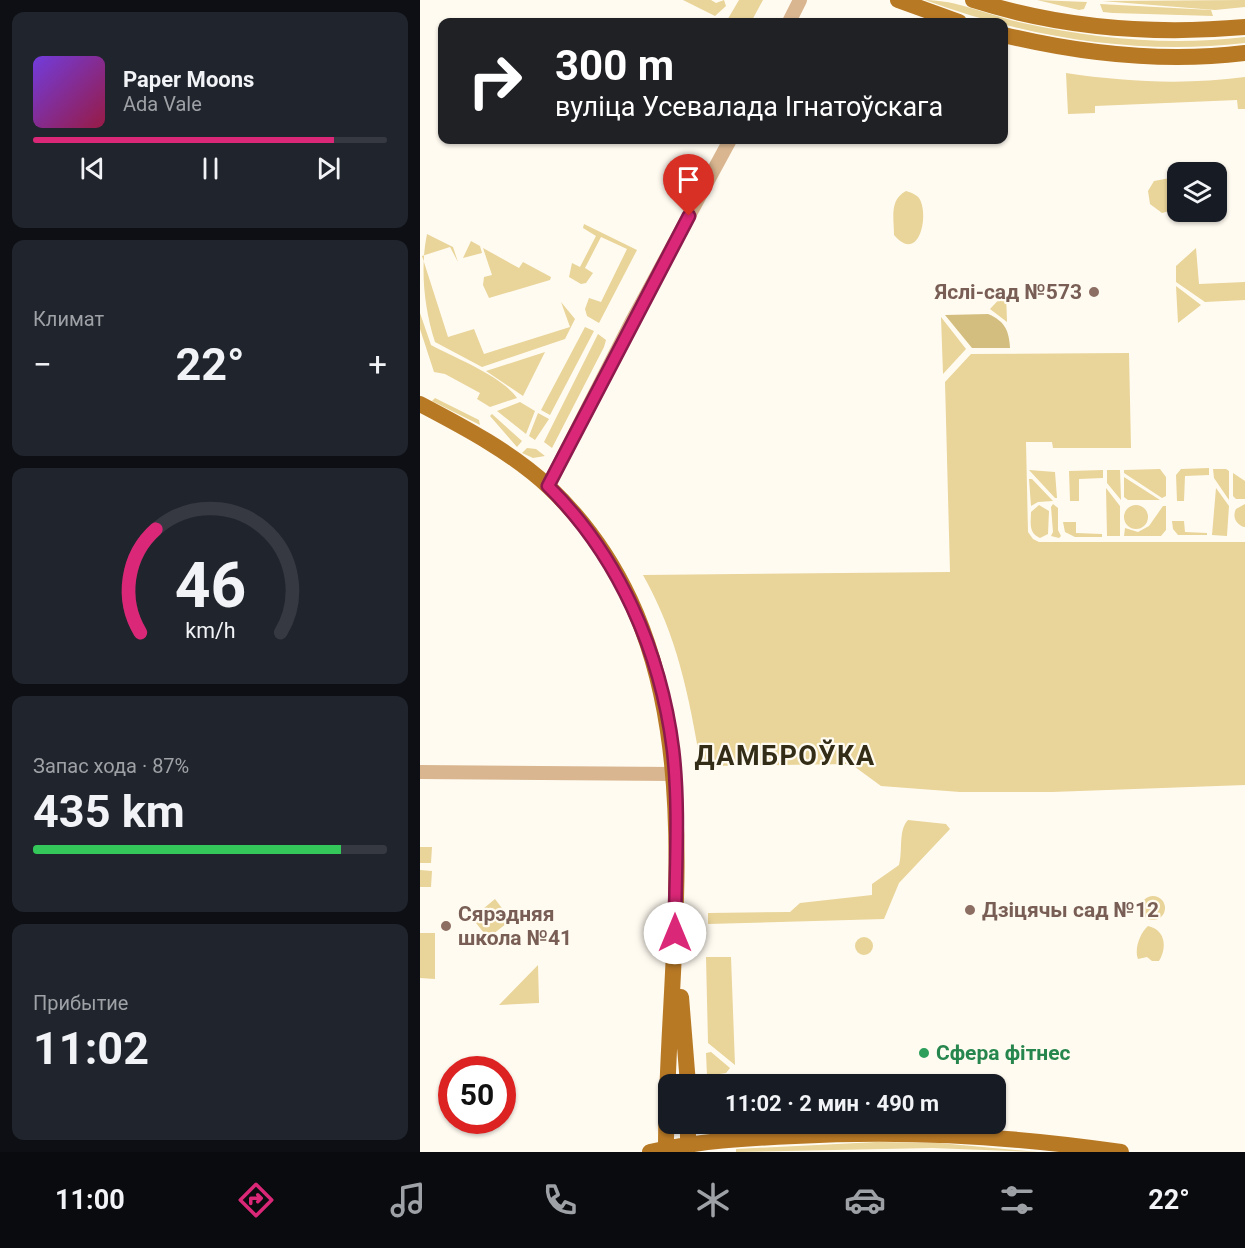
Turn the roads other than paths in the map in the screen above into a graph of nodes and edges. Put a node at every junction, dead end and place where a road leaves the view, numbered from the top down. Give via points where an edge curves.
1 (800, 0) edge
2 (898, 0) edge
3 (973, 0) edge
4 (791, 18) edge
5 (948, 18) edge
6 (1245, 27) edge
7 (1008, 36) edge
8 (1245, 53) edge
9 (727, 144) edge
10 (420, 404) edge
11 (548, 486) junction
12 (420, 772) edge
13 (674, 774) junction
14 (675, 933) junction
15 (687, 1074) edge
16 (688, 1148) edge
17 (661, 1151) edge
18 (1121, 1152) edge

1 - 4 street
2 - 5 main road
3 - 6 main road via 1034,15 1111,27 1169,31
7 - 8 main road via 1129,56
9 - 11 street
10 - 11 main road via 514,460
11 - 13 main road via 605,557 633,607 659,683
12 - 13 street
13 - 14 main road
14 - 15 main road
14 - 17 main road
16 - 17 main road
16 - 18 main road via 726,1139 897,1132

